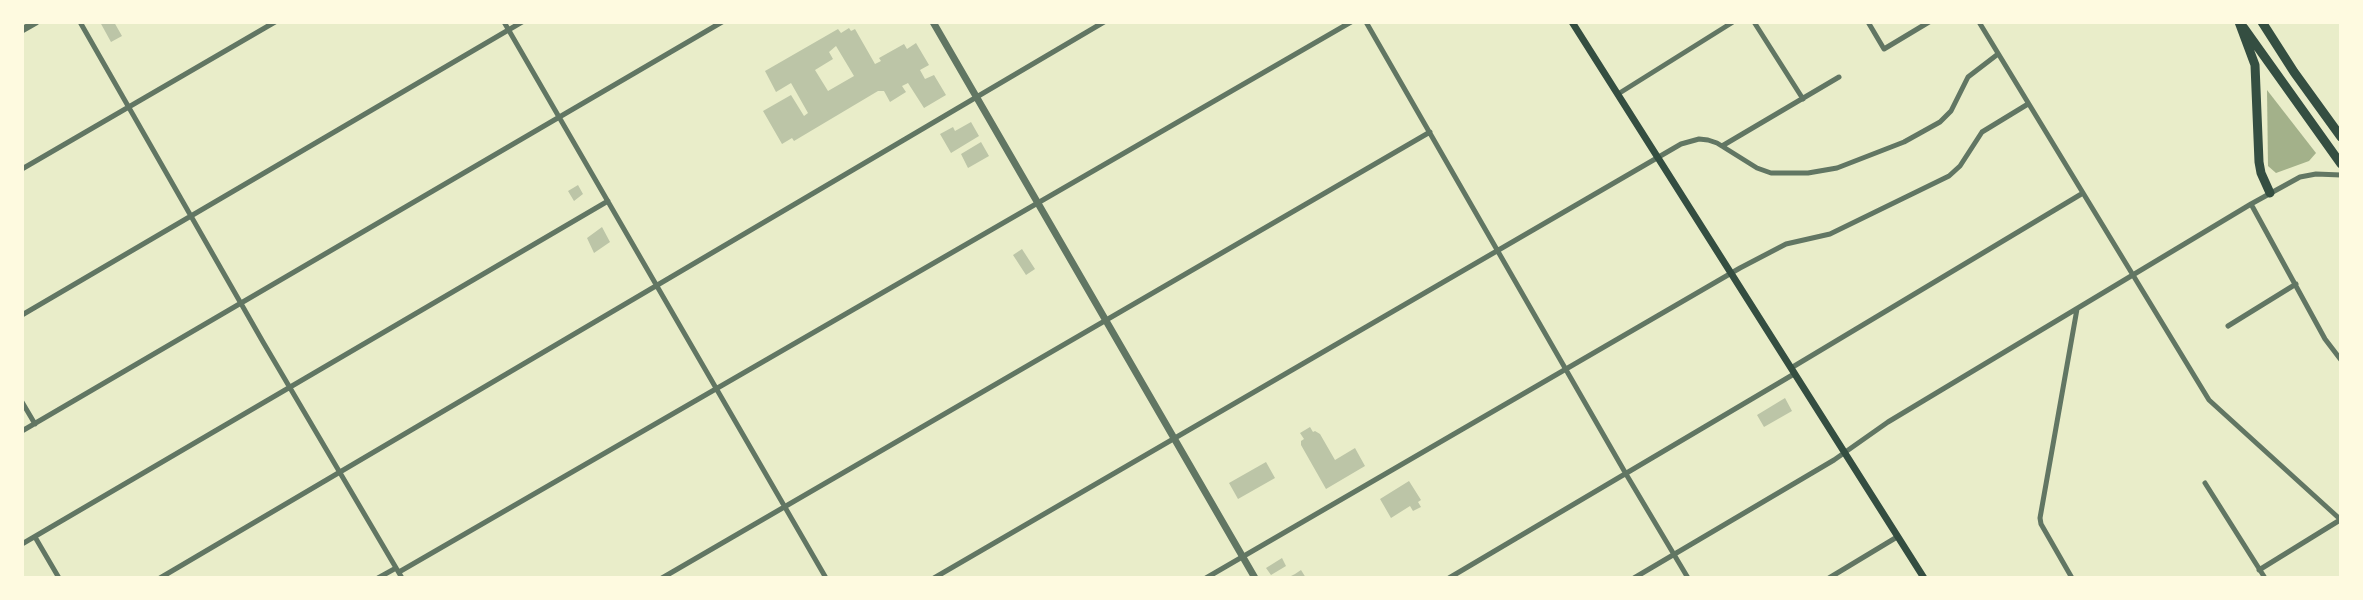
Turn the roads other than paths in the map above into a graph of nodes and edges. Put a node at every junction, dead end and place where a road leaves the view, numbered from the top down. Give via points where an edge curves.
1 (36, 22) edge
2 (80, 22) edge
3 (275, 22) edge
4 (504, 22) edge
5 (522, 22) edge
6 (722, 22) edge
7 (933, 22) edge
8 (1104, 22) edge
9 (1351, 22) edge
10 (1366, 22) edge
11 (1572, 22) edge
12 (1733, 22) edge
13 (1754, 22) edge
14 (1868, 22) edge
15 (1929, 22) edge
16 (1979, 22) edge
17 (2239, 22) edge
18 (2262, 22) edge
19 (22, 30) edge
20 (508, 30) junction
21 (1998, 54) junction
22 (1839, 77) dead end
23 (1618, 94) junction
24 (976, 97) junction
25 (1803, 99) junction
26 (2028, 104) junction
27 (129, 108) junction
28 (560, 118) junction
29 (1430, 132) junction
30 (2341, 137) edge
31 (1722, 146) junction
32 (1657, 158) junction
33 (2341, 164) edge
34 (22, 169) edge
35 (2341, 175) edge
36 (2083, 193) junction
37 (2270, 193) junction
38 (608, 201) junction
39 (1038, 203) junction
40 (2251, 204) junction
41 (190, 215) junction
42 (1498, 251) junction
43 (1730, 274) junction
44 (2131, 276) junction
45 (2296, 284) junction
46 (656, 285) junction
47 (241, 304) junction
48 (2077, 309) junction
49 (22, 315) edge
50 (1106, 321) junction
51 (2228, 326) dead end
52 (2341, 360) edge
53 (1569, 368) junction
54 (1792, 372) junction
55 (290, 387) junction
56 (716, 387) junction
57 (22, 402) edge
58 (35, 424) junction
59 (22, 431) edge
60 (1174, 439) junction
61 (1843, 452) junction
62 (340, 472) junction
63 (1626, 474) junction
64 (2205, 483) dead end
65 (785, 507) junction
66 (2341, 520) edge
67 (35, 537) junction
68 (1897, 537) junction
69 (22, 544) edge
70 (1674, 554) junction
71 (1242, 556) junction
72 (2259, 570) junction
73 (399, 572) edge
74 (59, 578) edge
75 (160, 578) edge
76 (378, 578) edge
77 (662, 578) edge
78 (826, 578) edge
79 (934, 578) edge
80 (1206, 578) edge
81 (1255, 578) edge
82 (1449, 578) edge
83 (1634, 578) edge
84 (1688, 578) edge
85 (1829, 578) edge
86 (1924, 578) edge
87 (2072, 578) edge
88 (2265, 578) edge

1 - 19 street
2 - 27 street
3 - 27 street
4 - 20 street
5 - 20 street
6 - 28 street
7 - 24 street
8 - 24 street
9 - 39 street
10 - 29 street
11 - 23 main road
12 - 23 street
13 - 25 street
14 - 15 street via 1884,49
16 - 21 street
17 - 33 highway
17 - 37 highway via 2257,76 2259,162
18 - 30 highway
20 - 28 street
20 - 41 street
21 - 26 street
21 - 31 street via 1968,77 1940,122 1837,168 1771,173
22 - 25 street
23 - 32 main road
24 - 39 street
24 - 46 street
25 - 31 street
26 - 36 street
26 - 43 street via 1982,132 1949,176 1825,236 1786,244
27 - 34 street
27 - 41 street
28 - 38 street
28 - 47 street
29 - 42 street
29 - 50 street
31 - 32 street via 1690,140
32 - 42 street
32 - 43 main road
35 - 37 street via 2300,177
36 - 44 street
36 - 54 street
37 - 40 street
38 - 46 street
38 - 55 street
39 - 50 street
39 - 56 street
40 - 44 street
40 - 45 street
41 - 47 street
41 - 49 street
42 - 53 street
42 - 60 street
43 - 53 street
43 - 54 main road
44 - 48 street
44 - 66 street via 2209,400
45 - 51 street
45 - 52 street
46 - 56 street
46 - 62 street
47 - 55 street
47 - 58 street
48 - 61 street
48 - 87 street via 2040,518
50 - 60 street
50 - 65 street
53 - 63 street
53 - 71 street
54 - 61 main road
54 - 63 street
55 - 62 street
55 - 67 street
56 - 65 street
56 - 73 street
57 - 58 street
58 - 59 street
60 - 71 street
60 - 79 street
61 - 68 main road
61 - 70 street
62 - 73 street
62 - 75 street
63 - 70 street
63 - 82 street
64 - 72 street
65 - 77 street
65 - 78 street
66 - 72 street
67 - 69 street
67 - 74 street
68 - 85 street
68 - 86 main road
70 - 83 street
70 - 84 street
71 - 80 street
71 - 81 street
72 - 88 street
73 - 76 street

